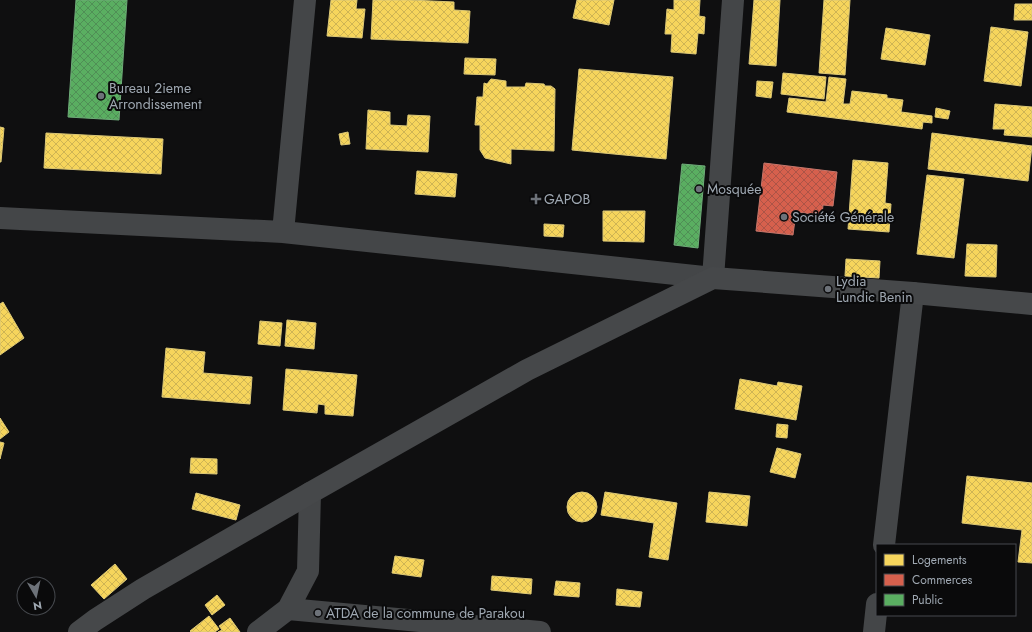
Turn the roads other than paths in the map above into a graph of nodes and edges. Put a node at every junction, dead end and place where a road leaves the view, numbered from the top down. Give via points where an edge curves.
1 (305, 0) edge
2 (733, 0) edge
3 (0, 218) edge
4 (283, 232) junction
5 (713, 278) junction
6 (913, 293) junction
7 (1032, 304) edge
8 (310, 492) junction
9 (884, 544) edge
10 (288, 609) junction
11 (876, 613) edge
12 (79, 632) edge
13 (258, 632) edge
14 (540, 632) edge
15 (874, 632) edge

1 - 4 street
2 - 5 street
3 - 4 street
4 - 5 street
5 - 6 main road
5 - 8 main road via 527,370
6 - 7 main road
6 - 9 street
8 - 10 street via 308,571
8 - 12 main road via 143,589
10 - 13 street
10 - 14 street
11 - 15 street

